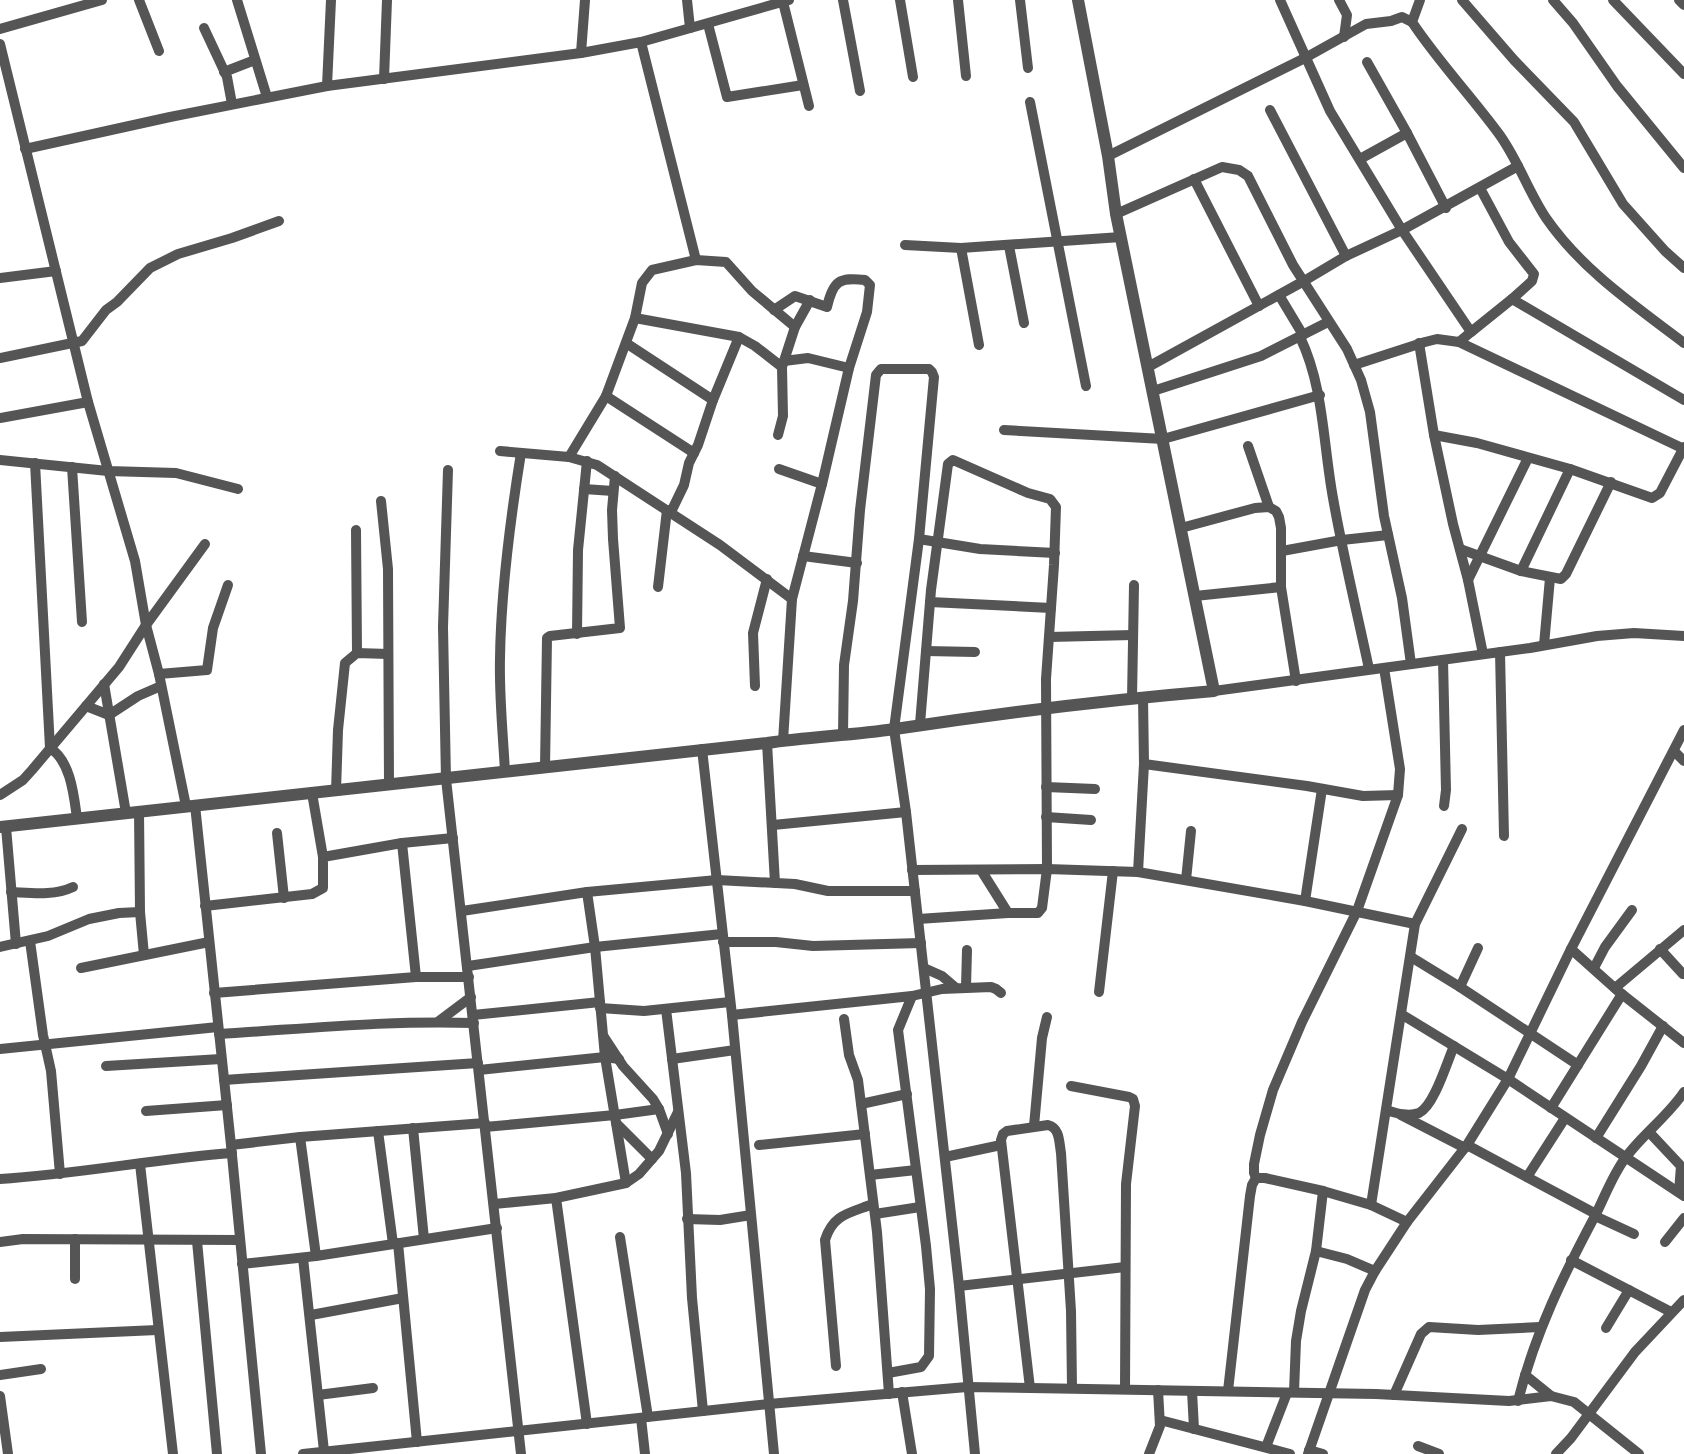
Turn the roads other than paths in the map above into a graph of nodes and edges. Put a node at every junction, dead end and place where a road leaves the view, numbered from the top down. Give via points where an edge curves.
1 (102, 0) edge
2 (139, 0) edge
3 (237, 0) edge
4 (331, 0) edge
5 (387, 0) edge
6 (585, 0) edge
7 (687, 0) edge
8 (749, 0) edge
9 (843, 0) edge
10 (900, 0) edge
11 (958, 0) edge
12 (1020, 0) edge
13 (1078, 0) edge
14 (1280, 0) edge
15 (1340, 0) edge
16 (1420, 0) edge
17 (1462, 0) edge
18 (1553, 0) edge
19 (1613, 0) edge
20 (786, 1) edge
21 (752, 11) junction
22 (1347, 15) junction
23 (1412, 22) junction
24 (708, 24) junction
25 (1366, 24) junction
26 (204, 28) dead end
27 (690, 28) junction
28 (0, 29) edge
29 (1344, 37) junction
30 (641, 42) junction
31 (0, 44) edge
32 (159, 51) dead end
33 (581, 53) junction
34 (1305, 58) junction
35 (255, 60) junction
36 (1367, 62) dead end
37 (2, 65) edge
38 (1028, 68) dead end
39 (224, 72) junction
40 (1684, 74) edge
41 (913, 76) dead end
42 (966, 76) dead end
43 (384, 79) junction
44 (803, 85) junction
45 (327, 86) junction
46 (860, 91) dead end
47 (267, 97) junction
48 (1030, 102) dead end
49 (232, 104) junction
50 (809, 106) dead end
51 (1270, 110) dead end
52 (1407, 133) junction
53 (25, 149) junction
54 (1108, 156) junction
55 (1360, 159) junction
56 (1518, 166) junction
57 (1684, 168) edge
58 (1194, 179) junction
59 (1480, 188) junction
60 (1446, 208) junction
61 (1116, 214) junction
62 (279, 221) dead end
63 (1402, 230) junction
64 (1121, 237) junction
65 (1059, 242) junction
66 (905, 245) dead end
67 (1008, 246) junction
68 (961, 248) junction
69 (1346, 255) junction
70 (696, 260) junction
71 (1684, 268) edge
72 (56, 271) junction
73 (0, 278) edge
74 (1304, 281) junction
75 (1279, 295) junction
76 (1512, 299) junction
77 (810, 300) junction
78 (1259, 306) junction
79 (774, 310) junction
80 (635, 318) junction
81 (1328, 322) junction
82 (1024, 323) dead end
83 (795, 327) junction
84 (1471, 332) junction
85 (1301, 336) junction
86 (739, 337) junction
87 (1459, 342) junction
88 (74, 343) junction
89 (1419, 343) junction
90 (1684, 343) edge
91 (626, 344) junction
92 (979, 345) dead end
93 (0, 358) edge
94 (783, 364) junction
95 (1354, 365) junction
96 (1148, 367) junction
97 (849, 368) junction
98 (1086, 386) dead end
99 (1153, 392) junction
100 (1320, 395) junction
101 (606, 396) junction
102 (713, 400) junction
103 (1684, 400) edge
104 (88, 402) junction
105 (0, 418) edge
106 (1004, 430) dead end
107 (778, 435) dead end
108 (1434, 435) junction
109 (1163, 439) junction
110 (1248, 446) dead end
111 (1684, 448) edge
112 (500, 451) dead end
113 (521, 453) junction
114 (694, 453) junction
115 (569, 457) junction
116 (1528, 458) junction
117 (0, 460) edge
118 (587, 461) junction
119 (34, 464) junction
120 (72, 467) junction
121 (779, 469) dead end
122 (448, 470) dead end
123 (1570, 470) junction
124 (108, 471) junction
125 (615, 476) junction
126 (1611, 482) junction
127 (822, 484) junction
128 (238, 489) dead end
129 (584, 489) junction
130 (613, 491) junction
131 (381, 501) dead end
132 (1269, 507) junction
133 (669, 511) junction
134 (1181, 528) junction
135 (356, 530) dead end
136 (1388, 535) junction
137 (919, 539) junction
138 (1342, 540) junction
139 (937, 542) junction
140 (205, 544) dead end
141 (1460, 549) junction
142 (1282, 551) junction
143 (1054, 553) junction
144 (803, 556) junction
145 (1481, 556) junction
146 (857, 563) junction
147 (1521, 571) junction
148 (1550, 578) junction
149 (767, 579) junction
150 (1468, 580) junction
151 (228, 585) dead end
152 (1134, 585) dead end
153 (658, 587) dead end
154 (1281, 587) junction
155 (913, 590) junction
156 (931, 590) junction
157 (1195, 596) junction
158 (792, 598) junction
159 (930, 602) junction
160 (1051, 608) junction
161 (82, 622) dead end
162 (146, 625) junction
163 (578, 634) junction
164 (1133, 635) junction
165 (1684, 636) edge
166 (1049, 637) junction
167 (1544, 645) junction
168 (926, 651) junction
169 (975, 652) dead end
170 (1500, 652) junction
171 (357, 653) junction
172 (388, 654) junction
173 (1483, 654) junction
174 (1443, 660) junction
175 (1411, 664) junction
176 (1384, 668) junction
177 (1369, 669) junction
178 (159, 674) junction
179 (1296, 681) junction
180 (104, 684) junction
181 (161, 686) junction
182 (756, 686) dead end
183 (1214, 690) junction
184 (1137, 698) junction
185 (86, 706) junction
186 (1046, 708) junction
187 (109, 715) junction
188 (920, 724) junction
189 (894, 729) junction
190 (1684, 730) edge
191 (843, 734) junction
192 (783, 741) junction
193 (767, 743) junction
194 (50, 748) junction
195 (702, 749) junction
196 (1674, 752) junction
197 (1684, 761) edge
198 (1144, 764) junction
199 (545, 768) junction
200 (505, 772) junction
201 (446, 779) junction
202 (389, 785) junction
203 (1047, 787) junction
204 (1095, 789) dead end
205 (1322, 789) junction
206 (336, 790) junction
207 (312, 793) junction
208 (0, 795) edge
209 (1398, 795) junction
210 (190, 805) junction
211 (1444, 806) dead end
212 (132, 812) junction
213 (906, 812) junction
214 (1046, 817) junction
215 (77, 818) junction
216 (1091, 820) dead end
217 (773, 825) junction
218 (3, 827) edge
219 (1462, 829) dead end
220 (1191, 831) dead end
221 (277, 833) dead end
222 (1504, 836) dead end
223 (453, 838) junction
224 (402, 843) junction
225 (323, 857) junction
226 (1047, 869) junction
227 (912, 870) junction
228 (981, 870) junction
229 (1113, 871) junction
230 (1138, 872) junction
231 (717, 880) junction
232 (1186, 880) junction
233 (775, 883) junction
234 (73, 887) dead end
235 (915, 891) junction
236 (11, 892) junction
237 (587, 892) junction
238 (997, 895) junction
239 (284, 898) junction
240 (1305, 901) junction
241 (205, 906) junction
242 (1632, 910) dead end
243 (462, 911) junction
244 (1357, 911) junction
245 (140, 912) junction
246 (1008, 913) junction
247 (986, 914) junction
248 (918, 918) junction
249 (1415, 924) junction
250 (1684, 930) edge
251 (723, 938) junction
252 (30, 941) junction
253 (209, 942) junction
254 (921, 943) junction
255 (15, 944) junction
256 (0, 947) edge
257 (595, 947) junction
258 (1478, 948) dead end
259 (1571, 949) junction
260 (1660, 949) junction
261 (967, 950) dead end
262 (144, 955) junction
263 (1411, 957) junction
264 (81, 968) dead end
265 (924, 968) junction
266 (1594, 969) junction
267 (468, 972) junction
268 (1683, 974) edge
269 (416, 977) junction
270 (1460, 987) junction
271 (961, 988) junction
272 (1618, 991) junction
273 (1099, 992) dead end
274 (214, 993) junction
275 (926, 993) junction
276 (1001, 993) dead end
277 (912, 996) junction
278 (471, 997) junction
279 (730, 1002) junction
280 (600, 1005) junction
281 (666, 1009) junction
282 (1401, 1014) junction
283 (732, 1015) junction
284 (1047, 1017) dead end
285 (473, 1019) junction
286 (844, 1019) dead end
287 (439, 1022) junction
288 (1663, 1026) junction
289 (218, 1031) junction
290 (1529, 1032) junction
291 (602, 1034) junction
292 (1684, 1043) edge
293 (45, 1044) junction
294 (1454, 1046) junction
295 (0, 1049) edge
296 (735, 1050) junction
297 (605, 1057) junction
298 (221, 1059) junction
299 (619, 1059) junction
300 (672, 1059) junction
301 (1578, 1065) junction
302 (106, 1066) dead end
303 (479, 1066) junction
304 (1508, 1079) junction
305 (224, 1080) junction
306 (1071, 1086) dead end
307 (1684, 1092) edge
308 (907, 1094) junction
309 (861, 1104) junction
310 (227, 1105) junction
311 (1551, 1108) junction
312 (659, 1109) junction
313 (1386, 1110) junction
314 (146, 1111) dead end
315 (678, 1112) junction
316 (1398, 1114) junction
317 (1565, 1118) junction
318 (615, 1119) junction
319 (485, 1125) junction
320 (1034, 1126) junction
321 (413, 1128) junction
322 (378, 1131) junction
323 (1649, 1132) junction
324 (668, 1134) junction
325 (865, 1134) junction
326 (300, 1137) junction
327 (1596, 1138) junction
328 (759, 1145) dead end
329 (1001, 1146) junction
330 (1466, 1146) junction
331 (232, 1149) junction
332 (58, 1153) junction
333 (945, 1157) junction
334 (1625, 1158) junction
335 (652, 1159) junction
336 (140, 1164) junction
337 (916, 1170) junction
338 (79, 1171) junction
339 (60, 1174) junction
340 (870, 1175) junction
341 (1527, 1177) junction
342 (1256, 1178) junction
343 (0, 1179) edge
344 (626, 1183) junction
345 (1323, 1191) junction
346 (1682, 1194) edge
347 (556, 1198) junction
348 (494, 1204) junction
349 (1371, 1205) junction
350 (920, 1207) junction
351 (874, 1209) junction
352 (751, 1215) junction
353 (1595, 1215) junction
354 (1684, 1218) edge
355 (687, 1219) junction
356 (1407, 1222) junction
357 (496, 1228) junction
358 (1634, 1234) dead end
359 (620, 1237) dead end
360 (75, 1239) junction
361 (148, 1239) junction
362 (424, 1239) junction
363 (240, 1240) junction
364 (197, 1241) junction
365 (0, 1242) edge
366 (1665, 1242) dead end
367 (395, 1244) junction
368 (1316, 1251) junction
369 (316, 1256) junction
370 (303, 1258) junction
371 (1570, 1260) junction
372 (242, 1264) junction
373 (1125, 1267) junction
374 (1375, 1271) junction
375 (1068, 1272) junction
376 (1017, 1278) junction
377 (75, 1279) dead end
378 (959, 1286) junction
379 (1629, 1290) junction
380 (403, 1298) junction
381 (1684, 1300) edge
382 (1671, 1312) junction
383 (311, 1315) junction
384 (1540, 1327) junction
385 (1606, 1328) dead end
386 (158, 1330) junction
387 (0, 1337) edge
388 (836, 1366) dead end
389 (41, 1369) dead end
390 (888, 1373) junction
391 (0, 1375) edge
392 (1525, 1375) junction
393 (967, 1387) junction
394 (373, 1388) dead end
395 (1030, 1388) junction
396 (1072, 1389) junction
397 (1125, 1389) junction
398 (1158, 1390) junction
399 (1192, 1391) junction
400 (1228, 1391) junction
401 (902, 1392) junction
402 (1291, 1393) junction
403 (889, 1394) junction
404 (1330, 1394) junction
405 (318, 1395) junction
406 (1394, 1395) junction
407 (0, 1396) edge
408 (1551, 1396) junction
409 (1518, 1401) junction
410 (769, 1404) junction
411 (703, 1411) junction
412 (1589, 1413) junction
413 (1, 1418) edge
414 (645, 1418) junction
415 (1160, 1420) junction
416 (587, 1424) junction
417 (1194, 1429) junction
418 (519, 1432) junction
419 (417, 1442) junction
420 (1418, 1446) dead end
421 (1266, 1447) junction
422 (384, 1450) edge
423 (324, 1451) junction
424 (1309, 1452) edge
425 (8, 1454) edge
426 (173, 1454) edge
427 (217, 1454) edge
428 (261, 1454) edge
429 (303, 1454) edge
430 (521, 1454) edge
431 (645, 1454) edge
432 (774, 1454) edge
433 (912, 1454) edge
434 (975, 1454) edge
435 (1149, 1454) edge
436 (1290, 1454) edge
437 (1323, 1454) edge
438 (1439, 1454) edge
439 (1556, 1454) edge
440 (1639, 1454) edge

1 - 28 street
2 - 32 street
3 - 35 street
4 - 45 street
5 - 43 street
6 - 33 street
7 - 27 street
8 - 21 street
9 - 46 street
10 - 41 street
11 - 42 street
12 - 38 street
13 - 54 street
14 - 34 street
15 - 22 street
16 - 23 street
17 - 71 street via 1566,112 1623,204
18 - 57 street
19 - 40 street
20 - 21 street
20 - 44 street
21 - 24 street
22 - 25 street
22 - 29 street
23 - 25 street via 1402,16
23 - 56 street via 1500,135
24 - 27 street
24 - 44 street via 727,97
25 - 29 street
26 - 39 street
27 - 30 street
29 - 34 street
30 - 33 street
30 - 70 street
31 - 37 street
33 - 43 street
34 - 54 street
34 - 55 street via 1330,111
35 - 39 street
35 - 47 street
36 - 52 street
37 - 53 street
39 - 49 street
43 - 45 street
44 - 50 street
45 - 47 street
47 - 49 street
48 - 65 street
49 - 53 street
51 - 69 street
52 - 55 street
52 - 60 street
53 - 72 street
54 - 61 street
55 - 63 street
56 - 59 street
56 - 90 street via 1544,215 1571,251 1619,294
58 - 61 street
58 - 74 street via 1227,167 1248,176
58 - 78 street
59 - 60 street
59 - 76 street via 1509,242 1534,274 1532,281
60 - 63 street
61 - 64 street
62 - 88 street via 178,254 150,268 106,310 84,339
63 - 69 street
63 - 84 street
64 - 65 street
64 - 96 street
65 - 67 street
65 - 98 street
66 - 68 street
67 - 68 street
67 - 82 street
68 - 92 street
69 - 74 street
70 - 79 street via 726,262
70 - 80 street via 648,273
72 - 73 street
72 - 88 street
74 - 75 street
74 - 81 street
75 - 78 street
75 - 85 street
76 - 84 street
76 - 103 street
77 - 79 street via 792,296
77 - 83 street
77 - 97 street via 826,307 832,288 841,280 865,280 870,285 867,312
78 - 96 street
79 - 83 street
80 - 86 street
80 - 91 street
81 - 85 street
81 - 95 street
83 - 94 street
84 - 87 street
85 - 99 street via 1261,356
85 - 100 street
86 - 94 street
86 - 102 street
87 - 89 street via 1437,339
87 - 111 street
88 - 93 street
88 - 104 street
89 - 95 street
89 - 108 street
91 - 101 street
91 - 102 street
94 - 97 street via 808,358
94 - 107 street via 783,416
95 - 136 street via 1370,412
96 - 99 street
97 - 127 street
99 - 109 street
100 - 109 street
100 - 138 street via 1332,495
101 - 114 street
101 - 115 street
102 - 114 street
104 - 105 street
104 - 124 street
106 - 109 street
108 - 116 street
108 - 141 street
109 - 134 street
110 - 132 street
111 - 126 street via 1655,497
112 - 113 street
113 - 115 street
113 - 200 street via 501,615
114 - 133 street via 684,485
115 - 118 street
116 - 123 street
116 - 145 street
117 - 119 street
118 - 125 street
118 - 129 street
119 - 120 street
119 - 194 street
120 - 124 street
120 - 161 street
121 - 127 street
122 - 201 street via 443,627
123 - 126 street
123 - 147 street
124 - 128 street via 176,473
124 - 162 street via 135,561
125 - 130 street
125 - 133 street
126 - 148 street via 1564,576
127 - 144 street
129 - 130 street
129 - 163 street via 578,550
130 - 163 street via 620,628
131 - 172 street via 388,569
132 - 134 street
132 - 142 street via 1280,517
133 - 149 street
133 - 153 street
134 - 157 street
135 - 171 street
136 - 138 street
136 - 175 street
137 - 139 street
137 - 146 street via 934,375 928,369 881,369 876,375
137 - 155 street
138 - 142 street
138 - 177 street
139 - 143 street
139 - 143 street via 952,460 1052,502 1056,510
139 - 156 street
140 - 162 street
141 - 145 street
141 - 150 street
142 - 154 street
143 - 160 street
144 - 146 street
144 - 158 street
145 - 147 street
145 - 150 street
146 - 191 street via 844,665
147 - 148 street
148 - 167 street
149 - 158 street
149 - 182 street via 753,633
150 - 173 street
151 - 178 street via 213,628 207,670
152 - 164 street
154 - 157 street
154 - 179 street
155 - 156 street
155 - 189 street
156 - 159 street
157 - 183 street
158 - 192 street
159 - 160 street
159 - 168 street
160 - 166 street
162 - 178 street
162 - 180 street
163 - 199 street via 547,639
164 - 166 street
164 - 184 street
165 - 167 street via 1615,634
166 - 186 street
167 - 170 street
168 - 169 street
168 - 188 street
170 - 173 street
170 - 222 street
171 - 172 street
171 - 206 street via 345,666
172 - 202 street
173 - 174 street
174 - 175 street
174 - 211 street
175 - 176 street
176 - 177 street
176 - 209 street via 1399,763
177 - 179 street
178 - 181 street
179 - 183 street
180 - 185 street
180 - 187 street
181 - 187 street
181 - 210 street
183 - 184 street
184 - 186 street
184 - 198 street
185 - 187 street
185 - 194 street
186 - 188 street
186 - 203 street
187 - 212 street
188 - 189 street
189 - 191 street
189 - 213 street
190 - 196 street
191 - 192 street
192 - 193 street
193 - 195 street
193 - 217 street
194 - 208 street via 23,780
194 - 215 street via 62,760
195 - 199 street
195 - 231 street
196 - 197 street
196 - 259 street
198 - 205 street
198 - 230 street
199 - 200 street
200 - 201 street
201 - 202 street
201 - 223 street
202 - 206 street
203 - 204 street
203 - 214 street
205 - 209 street via 1363,796
205 - 240 street
206 - 207 street
207 - 210 street
207 - 225 street
209 - 244 street
210 - 212 street
210 - 241 street
212 - 215 street
212 - 245 street
213 - 217 street
213 - 227 street
214 - 216 street
214 - 226 street
215 - 218 street
217 - 233 street
218 - 236 street
219 - 249 street
220 - 232 street
221 - 239 street
223 - 224 street
223 - 243 street
224 - 225 street
224 - 269 street
225 - 239 street via 324,884 320,891
226 - 228 street
226 - 229 street
226 - 246 street via 1040,911
227 - 228 street
227 - 235 street
228 - 238 street
229 - 230 street
229 - 273 street
230 - 232 street
231 - 233 street
231 - 237 street
231 - 251 street
232 - 240 street
233 - 235 street via 828,891
234 - 236 street via 51,893
235 - 248 street
236 - 255 street
237 - 243 street
237 - 257 street
238 - 246 street
238 - 247 street
239 - 241 street
240 - 244 street
241 - 253 street
242 - 266 street
243 - 267 street
244 - 249 street
244 - 342 street via 1273,1090 1254,1164
245 - 252 street via 89,919
245 - 262 street
246 - 247 street
247 - 248 street
248 - 254 street
249 - 263 street
250 - 260 street
251 - 254 street via 813,946
251 - 257 street
251 - 279 street
252 - 255 street
252 - 293 street
253 - 262 street
253 - 274 street
254 - 265 street
255 - 256 street
257 - 267 street
257 - 280 street
258 - 270 street
259 - 266 street
259 - 290 street
260 - 268 street
260 - 272 street
261 - 271 street
262 - 264 street
263 - 270 street
263 - 282 street
265 - 271 street
265 - 275 street
266 - 272 street
267 - 269 street
267 - 278 street
269 - 274 street
270 - 290 street
271 - 275 street
271 - 276 street via 992,987
272 - 288 street
272 - 301 street
274 - 289 street
275 - 277 street
275 - 333 street
277 - 283 street
277 - 308 street via 898,1030
278 - 285 street
278 - 287 street
279 - 281 street
279 - 283 street
280 - 281 street via 624,1011
280 - 285 street
280 - 291 street
281 - 300 street
282 - 294 street
282 - 313 street
283 - 296 street
284 - 320 street
285 - 287 street
285 - 303 street
286 - 309 street
287 - 289 street
288 - 292 street
288 - 327 street
289 - 293 street
289 - 298 street
290 - 301 street
290 - 304 street
291 - 297 street
291 - 299 street
293 - 295 street
293 - 332 street
294 - 304 street
294 - 316 street via 1426,1107 1416,1114
296 - 300 street
296 - 352 street
297 - 299 street
297 - 303 street
297 - 318 street
298 - 302 street
298 - 305 street
299 - 312 street
300 - 315 street
301 - 311 street
303 - 305 street
303 - 319 street
304 - 311 street
304 - 330 street
305 - 310 street
306 - 373 street via 1133,1099
307 - 323 street
308 - 309 street
308 - 337 street
309 - 325 street
310 - 314 street
310 - 331 street
311 - 317 street
312 - 318 street
312 - 324 street
313 - 316 street
313 - 349 street
315 - 324 street
315 - 355 street
316 - 330 street
317 - 327 street
317 - 341 street
318 - 319 street
318 - 335 street
318 - 344 street
319 - 321 street
319 - 348 street
320 - 329 street via 1005,1133
320 - 375 street via 1051,1125 1058,1135
321 - 322 street
321 - 362 street
322 - 326 street
322 - 367 street
323 - 334 street
323 - 346 street via 1682,1166
324 - 335 street
325 - 328 street
325 - 340 street
326 - 331 street
326 - 369 street
327 - 334 street
329 - 333 street
329 - 376 street
330 - 341 street
330 - 356 street
331 - 336 street
331 - 363 street
332 - 338 street
332 - 339 street
333 - 378 street
334 - 346 street
334 - 353 street
335 - 344 street
336 - 338 street
336 - 361 street
337 - 340 street
337 - 350 street
338 - 339 street
339 - 343 street
340 - 351 street
341 - 353 street
342 - 345 street
342 - 400 street via 1250,1196
344 - 347 street
345 - 349 street
345 - 368 street
347 - 348 street
347 - 416 street
348 - 357 street
349 - 356 street
350 - 351 street
350 - 390 street via 930,1289 928,1356 916,1370
351 - 388 street via 838,1218 825,1240
351 - 390 street
352 - 355 street via 720,1220
352 - 410 street
353 - 358 street
353 - 371 street
354 - 366 street
355 - 411 street
356 - 374 street
357 - 362 street
357 - 418 street
359 - 414 street
360 - 361 street
360 - 365 street
360 - 377 street
361 - 364 street
361 - 386 street
362 - 367 street
363 - 364 street
363 - 372 street
364 - 427 street
367 - 369 street
367 - 380 street
368 - 374 street
368 - 402 street via 1301,1311
369 - 370 street
370 - 372 street
370 - 383 street
371 - 379 street
371 - 384 street
372 - 428 street
373 - 375 street
373 - 397 street
374 - 404 street via 1358,1307
375 - 376 street
375 - 396 street
376 - 378 street
376 - 395 street
378 - 393 street
379 - 382 street
379 - 385 street
380 - 383 street
380 - 419 street
381 - 382 street
382 - 412 street
383 - 405 street
384 - 392 street
384 - 406 street via 1429,1327 1421,1334
386 - 387 street
386 - 426 street
389 - 391 street
390 - 403 street
392 - 408 street
392 - 409 street
393 - 395 street
393 - 401 street
393 - 434 street
394 - 405 street
395 - 396 street
396 - 397 street
397 - 398 street
398 - 399 street
398 - 415 street
399 - 400 street
399 - 417 street
400 - 402 street
401 - 403 street
401 - 433 street
402 - 404 street
402 - 421 street
403 - 410 street
404 - 406 street
404 - 424 street
405 - 423 street
406 - 409 street
407 - 413 street
408 - 409 street
408 - 412 street via 1574,1402
410 - 411 street
410 - 432 street
411 - 414 street
412 - 439 street
412 - 440 street
413 - 425 street
414 - 416 street
414 - 431 street
415 - 417 street
415 - 435 street
416 - 418 street
417 - 421 street
418 - 419 street
418 - 430 street
419 - 422 street
420 - 438 street
421 - 436 street
422 - 423 street
423 - 429 street
424 - 437 street

